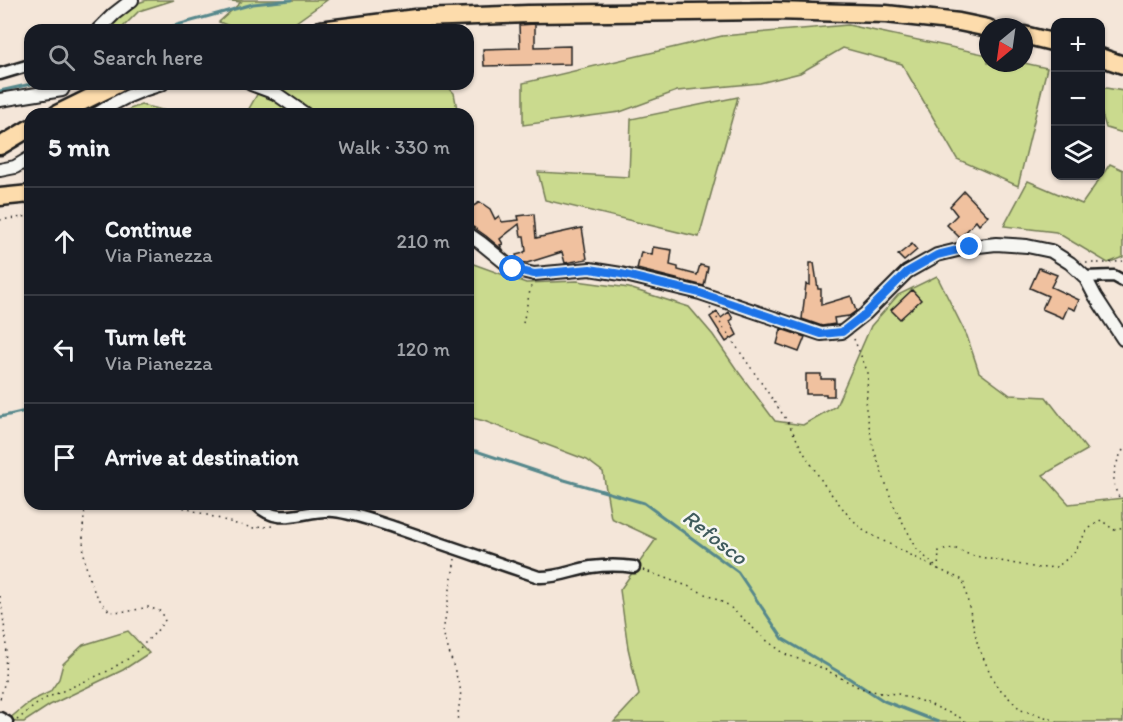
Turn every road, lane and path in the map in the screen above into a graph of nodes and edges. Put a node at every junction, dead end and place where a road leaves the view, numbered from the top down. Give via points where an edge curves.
1 (132, 0) edge
2 (104, 24) edge
3 (368, 24) edge
4 (979, 26) edge
5 (1033, 37) edge
6 (1051, 42) edge
7 (1105, 58) edge
8 (1123, 65) edge
9 (24, 67) edge
10 (0, 74) edge
11 (62, 90) edge
12 (106, 90) edge
13 (144, 90) edge
14 (266, 90) edge
15 (0, 100) edge
16 (69, 108) edge
17 (108, 108) edge
18 (296, 108) edge
19 (24, 132) edge
20 (0, 146) edge
21 (24, 162) edge
22 (0, 170) edge
23 (24, 195) edge
24 (0, 197) edge
25 (24, 217) edge
26 (0, 220) edge
27 (474, 238) edge
28 (1123, 261) edge
29 (1070, 263) junction
30 (534, 274) junction
31 (1085, 277) junction
32 (1123, 281) edge
33 (700, 293) junction
34 (523, 323) dead end
35 (848, 327) junction
36 (1123, 339) edge
37 (1123, 450) edge
38 (1123, 502) edge
39 (85, 510) edge
40 (191, 510) edge
41 (261, 510) edge
42 (272, 526) dead end
43 (1123, 527) edge
44 (456, 549) junction
45 (634, 567) joint
46 (938, 569) junction
47 (0, 596) edge
48 (0, 699) edge
49 (0, 718) edge
50 (7, 722) edge
51 (14, 722) edge
52 (457, 722) edge
53 (966, 722) edge
54 (1057, 722) edge

1 - 2 street
3 - 4 highway via 528,14 774,11 897,15
5 - 6 highway
7 - 8 highway
9 - 10 street
11 - 15 street
12 - 16 highway
13 - 17 street
14 - 18 street
19 - 20 highway
21 - 22 street
23 - 24 highway
25 - 26 path
27 - 30 street via 513,269
28 - 29 path
29 - 31 street
29 - 35 street via 1051,251 996,244 937,255 907,272
30 - 33 street via 590,269
30 - 34 path
31 - 32 street via 1114,276
31 - 36 street
33 - 35 street via 821,334 842,332
33 - 46 path via 786,418 825,486 848,514 864,531
35 - 46 path via 868,373 867,418 893,504 917,549
37 - 38 path via 1113,477
39 - 51 path via 84,559 96,596 111,612 148,607 162,612 165,620 131,657 42,700
40 - 42 path via 254,528
41 - 44 street via 290,517 335,511
43 - 46 path via 1114,530 1101,520 1087,530 1074,553 1057,567 1016,564 954,548 939,551
44 - 45 street via 548,578 598,567
44 - 52 path via 443,632 461,691
45 - 53 path via 728,605 785,654 860,688 908,697
46 - 54 path via 963,580 978,646 995,684 1021,710
47 - 48 path via 6,638 6,681
49 - 50 street

